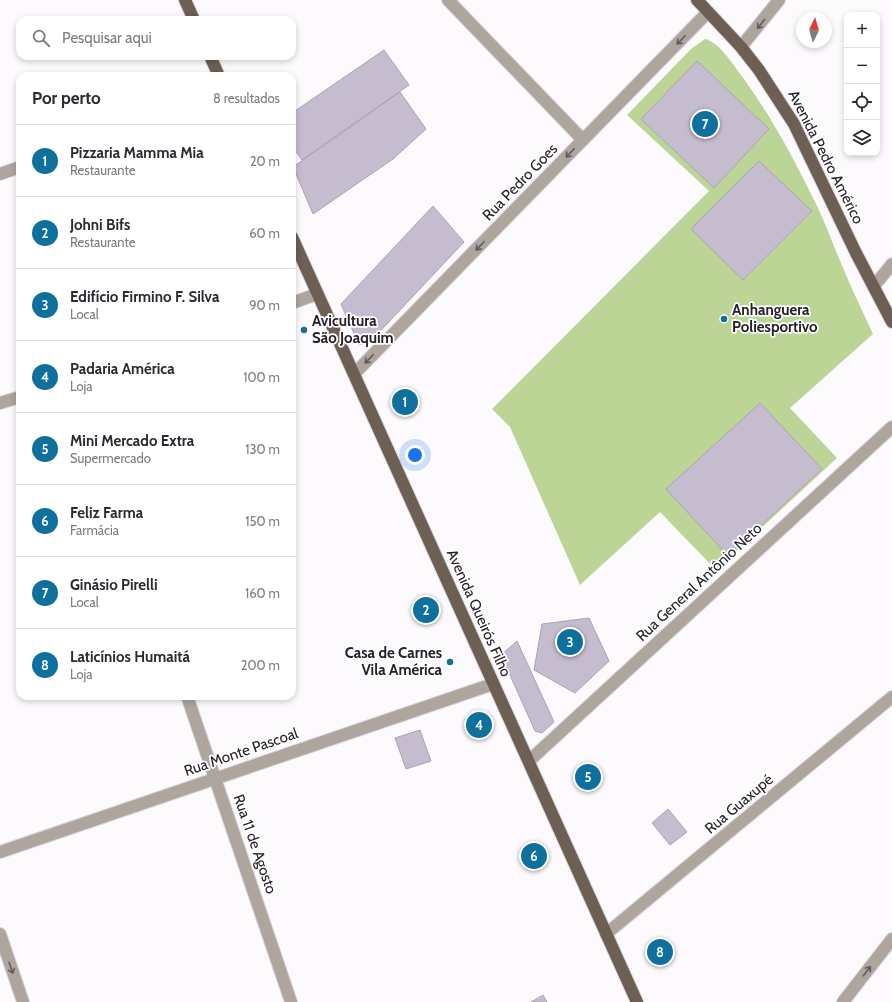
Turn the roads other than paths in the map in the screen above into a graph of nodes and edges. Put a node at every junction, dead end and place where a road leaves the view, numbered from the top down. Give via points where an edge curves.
1 (186, 0) edge
2 (448, 0) edge
3 (697, 0) edge
4 (779, 0) edge
5 (708, 12) junction
6 (192, 16) edge
7 (741, 47) junction
8 (212, 60) edge
9 (217, 72) edge
10 (584, 140) junction
11 (16, 168) edge
12 (0, 174) edge
13 (296, 246) edge
14 (892, 264) edge
15 (874, 286) junction
16 (317, 294) junction
17 (296, 302) edge
18 (892, 322) edge
19 (354, 374) junction
20 (16, 398) edge
21 (0, 403) edge
22 (892, 427) edge
23 (493, 684) junction
24 (892, 698) edge
25 (188, 700) edge
26 (528, 761) junction
27 (215, 778) junction
28 (0, 852) edge
29 (0, 934) edge
30 (606, 934) junction
31 (892, 939) edge
32 (23, 1002) edge
33 (291, 1002) edge
34 (637, 1002) edge
35 (843, 1002) edge

1 - 6 main road
2 - 10 street
3 - 5 main road, Avenida Pedro Américo
4 -> 7 street
5 - 7 main road, Avenida Pedro Américo
5 -> 10 street, Rua Pedro Goes
7 - 15 main road, Avenida Pedro Américo via 794,124
8 - 9 main road
10 -> 19 street, Rua Pedro Goes
11 - 12 street
13 - 16 main road, Avenida Queirós Filho
14 - 15 street
15 - 18 main road, Avenida Pedro Américo
16 - 17 street
16 - 19 main road, Avenida Queirós Filho
19 - 23 main road, Avenida Queirós Filho
20 - 21 street
22 - 26 street, Rua General Antônio Neto
23 - 26 main road, Avenida Queirós Filho
23 - 27 street, Rua Monte Pascoal
24 - 30 street, Rua Guaxupé
25 - 27 street, Rua 11 de Agosto
26 - 30 main road, Avenida Queirós Filho
27 - 28 street, Rua Monte Pascoal
27 - 33 street, Rua 11 de Agosto
29 -> 32 street
30 - 34 main road, Avenida Queirós Filho
35 -> 31 street

